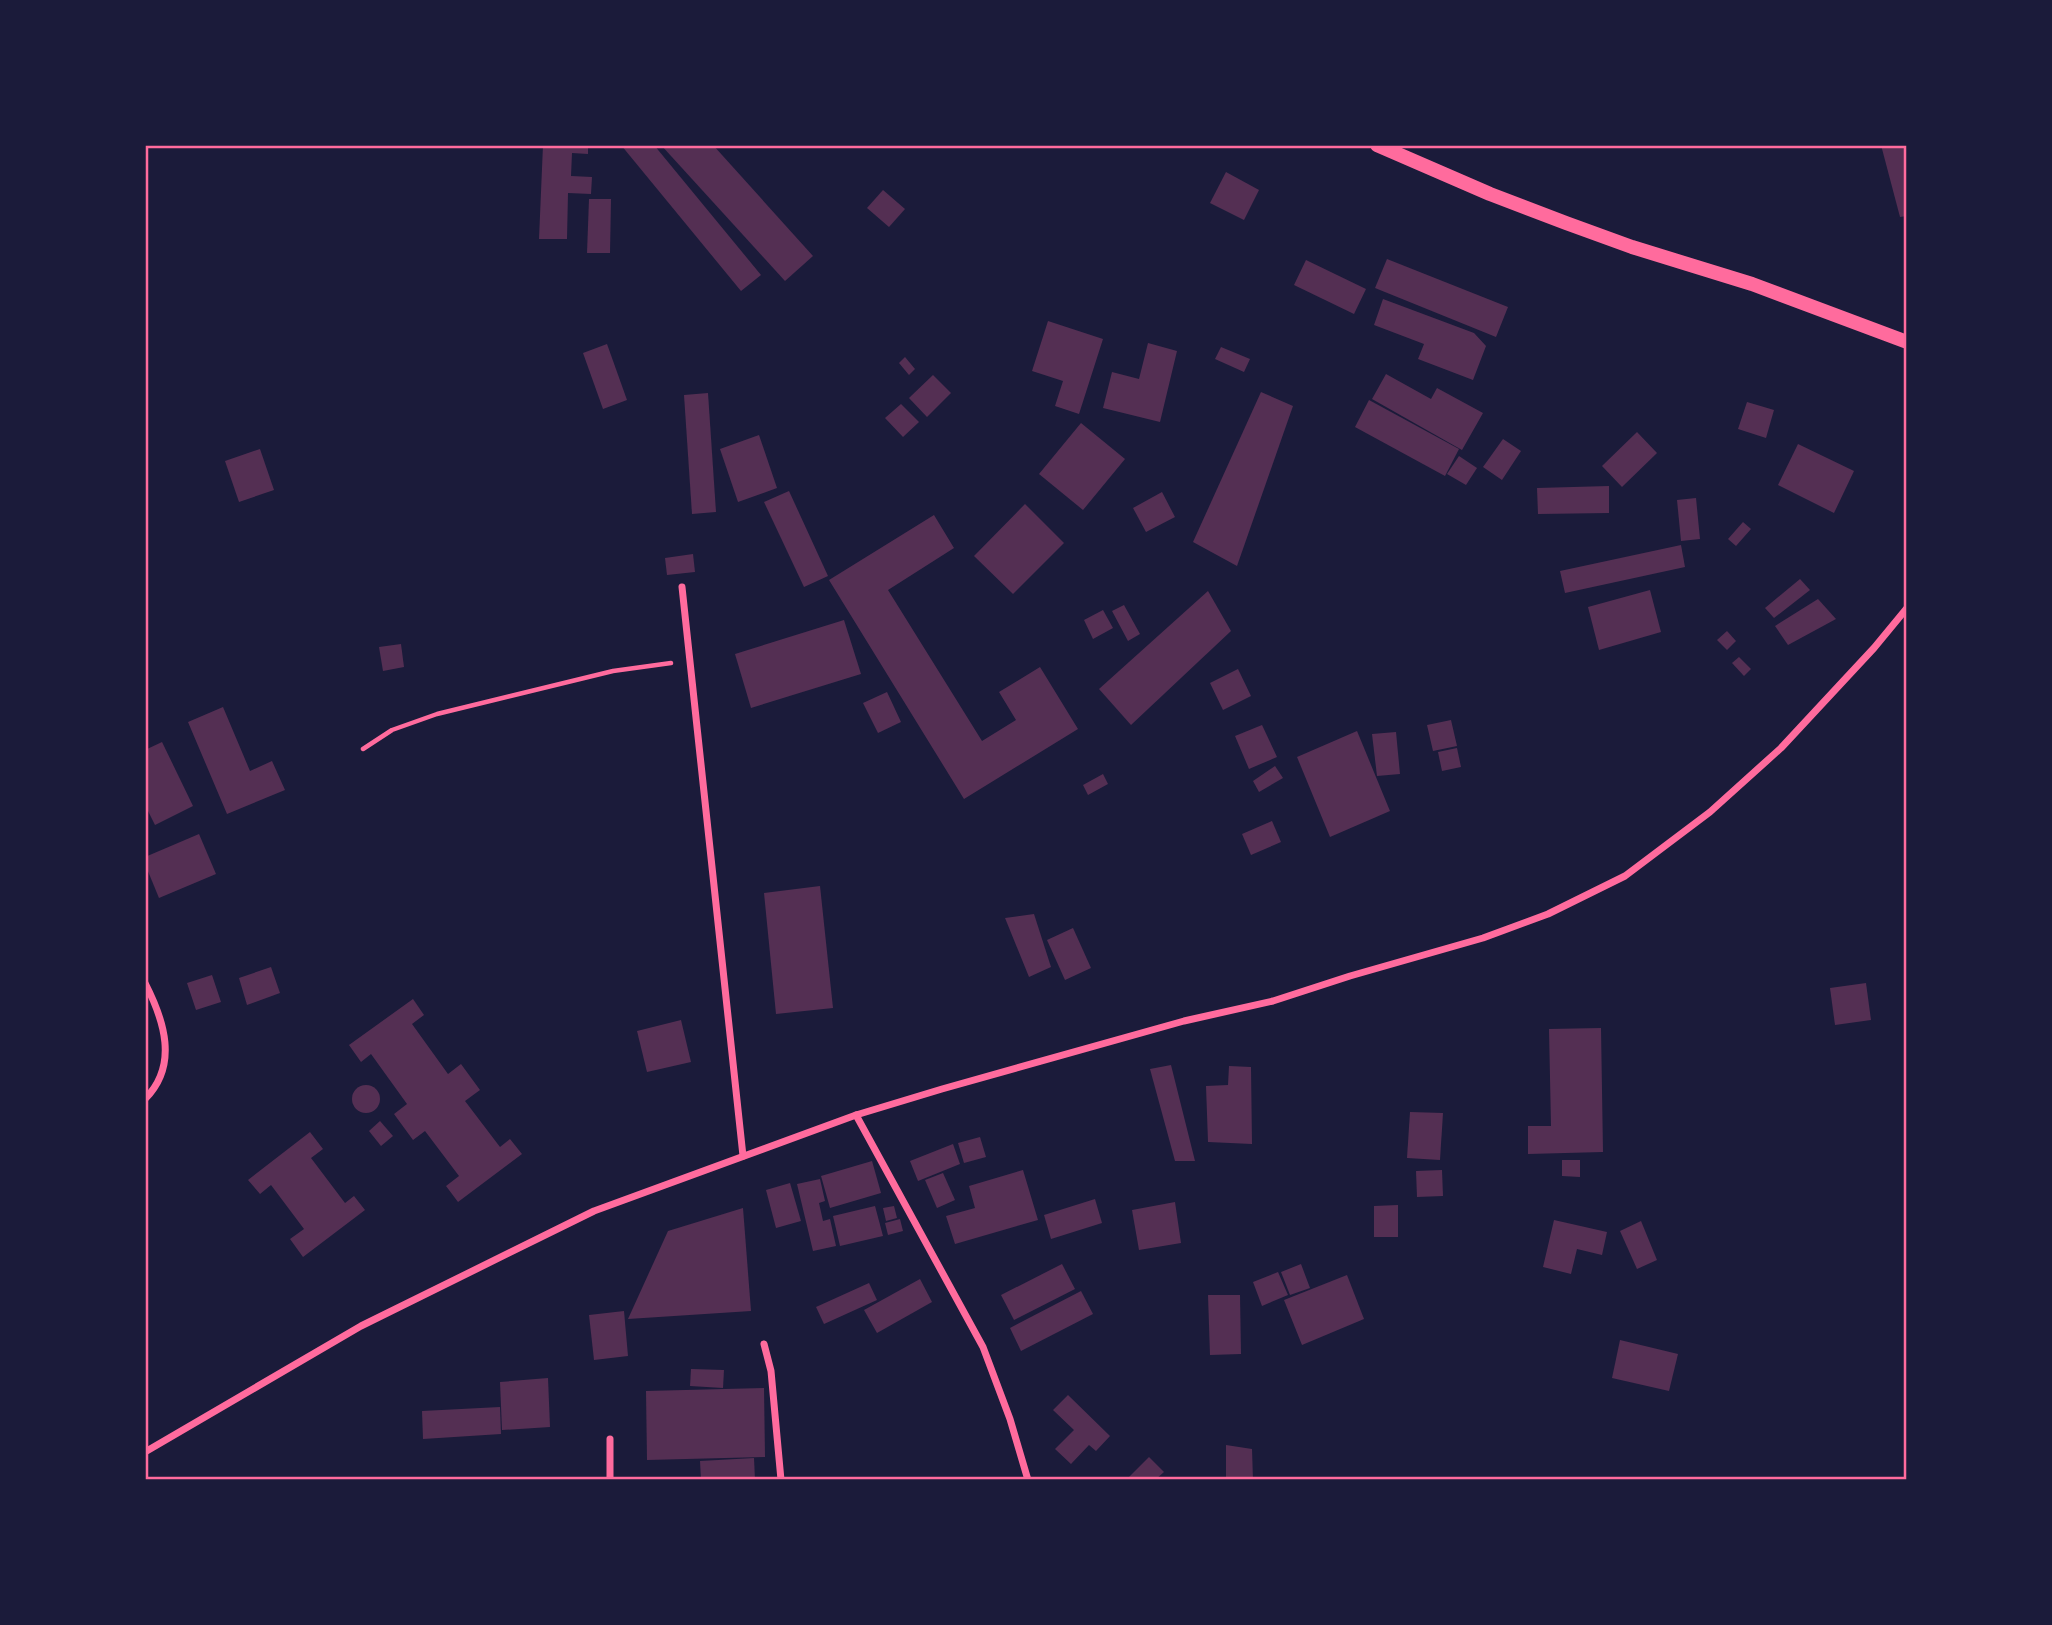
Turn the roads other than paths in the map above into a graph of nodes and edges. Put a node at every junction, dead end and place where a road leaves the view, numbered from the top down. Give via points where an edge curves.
1 (1377, 145) edge
2 (1907, 342) edge
3 (682, 587) dead end
4 (1907, 608) edge
5 (145, 983) edge
6 (145, 1099) edge
7 (856, 1115) junction
8 (743, 1156) junction
9 (764, 1344) dead end
10 (610, 1439) dead end
11 (145, 1452) edge
12 (610, 1480) edge
13 (781, 1480) edge
14 (1028, 1480) edge

1 - 2 main road via 1566,223 1752,284
3 - 8 street
4 - 7 street via 1781,748 1710,812 1625,876 1548,914 1273,1001 1184,1021
5 - 6 street via 162,1018 166,1044 163,1066
7 - 8 street
7 - 14 street via 984,1347
8 - 11 street via 594,1211 457,1278 361,1326
9 - 13 street via 771,1371
10 - 12 street

